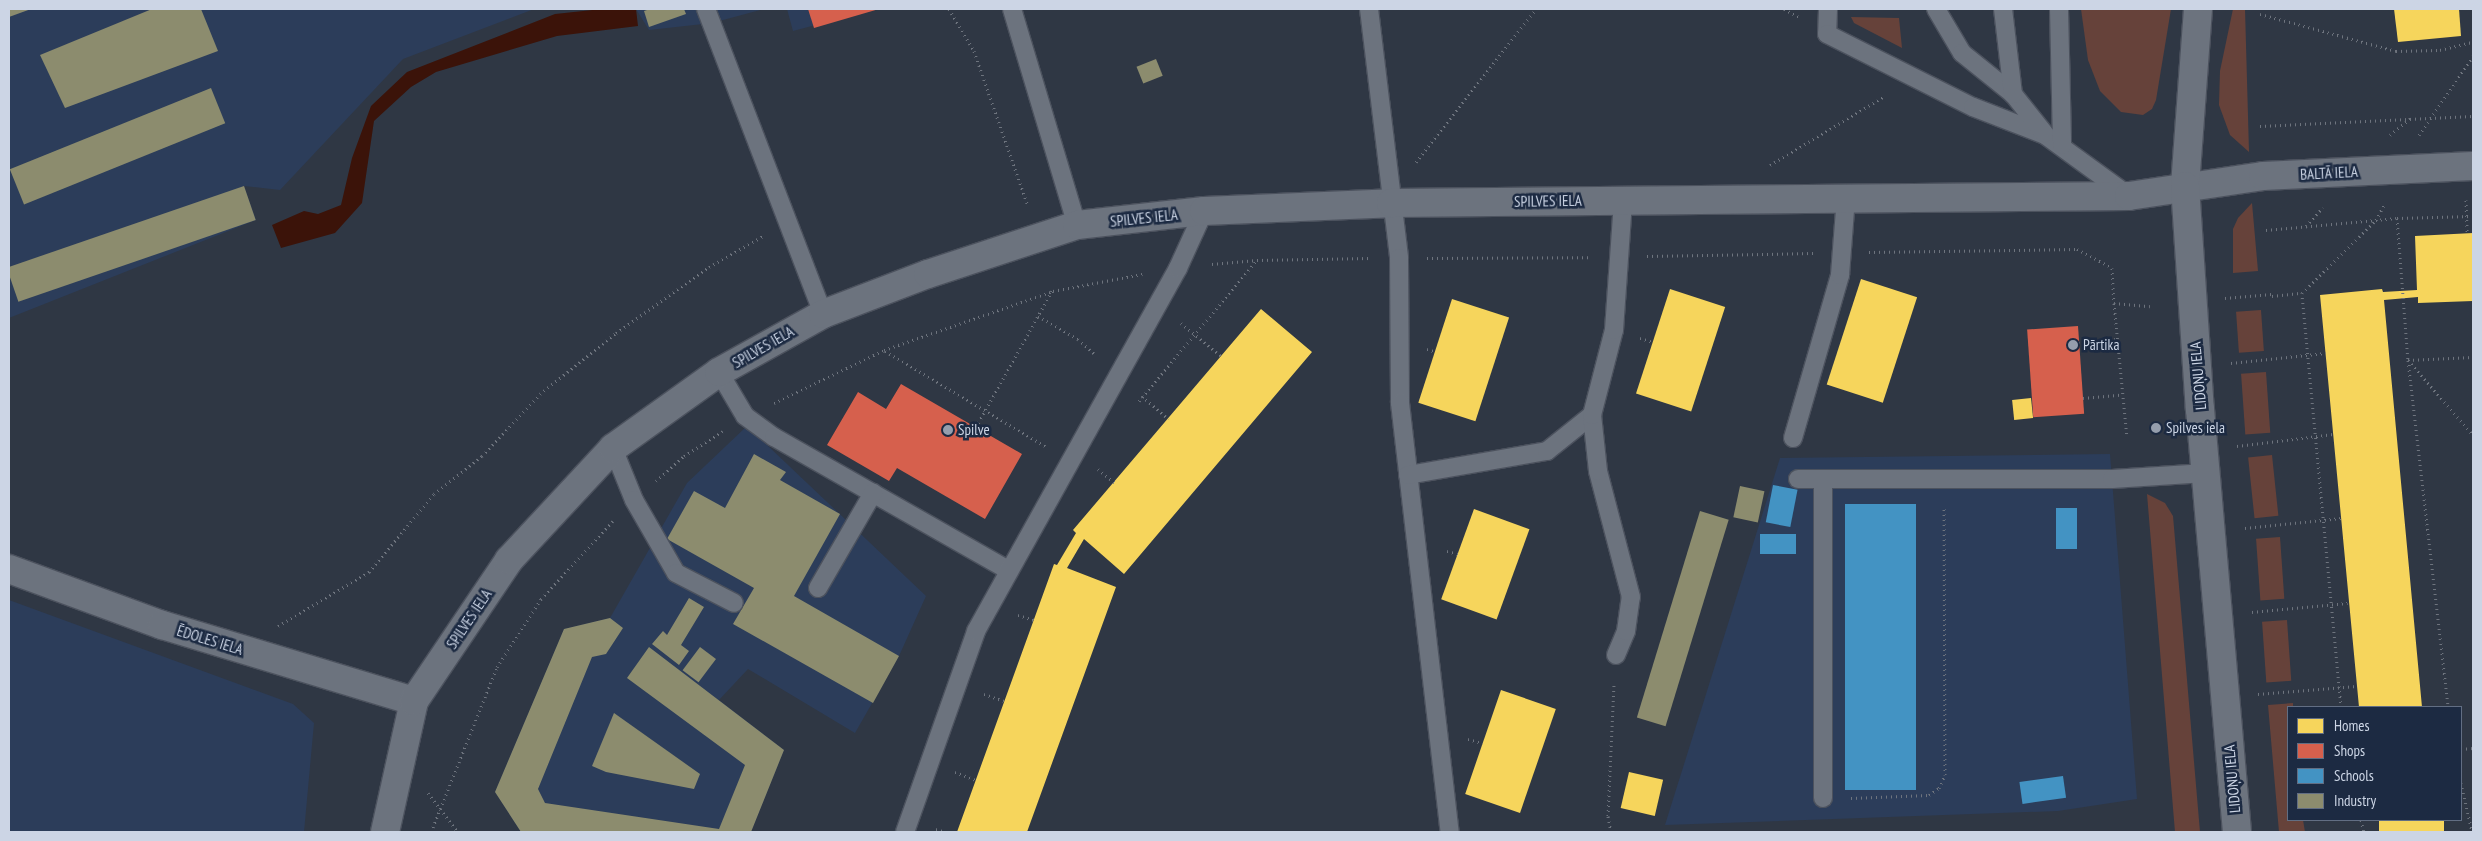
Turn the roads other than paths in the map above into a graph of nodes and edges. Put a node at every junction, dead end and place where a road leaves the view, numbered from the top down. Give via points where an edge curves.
1 (706, 9) edge
2 (1369, 9) edge
3 (1828, 9) edge
4 (1936, 9) edge
5 (2003, 9) edge
6 (2059, 9) edge
7 (2198, 9) edge
8 (1016, 10) edge
9 (2013, 94) junction
10 (2045, 134) junction
11 (2062, 145) junction
12 (2470, 179) edge
13 (2185, 186) junction
14 (2129, 196) junction
15 (1846, 198) junction
16 (1623, 200) junction
17 (1391, 203) junction
18 (1204, 211) junction
19 (1077, 225) junction
20 (823, 314) junction
21 (719, 372) junction
22 (1592, 415) junction
23 (1792, 438) dead end
24 (613, 448) junction
25 (2205, 461) junction
26 (1408, 475) junction
27 (1798, 479) dead end
28 (1824, 480) junction
29 (873, 493) junction
30 (9, 569) edge
31 (1008, 570) junction
32 (818, 588) dead end
33 (734, 603) dead end
34 (1616, 655) road end
35 (414, 701) junction
36 (1823, 798) road end
37 (384, 832) edge
38 (905, 832) edge
39 (1450, 832) edge
40 (2237, 832) edge

1 - 20 lane
2 - 17 lane
3 - 10 lane via 1827,34 1973,107
4 - 9 lane via 1962,53
5 - 9 lane
6 - 11 lane
7 - 13 street, LIDOŅU IELA
8 - 19 lane
9 - 10 lane
10 - 11 lane
11 - 14 lane
12 - 13 street, BALTĀ IELA via 2263,176
13 - 14 street, SPILVES IELA
13 - 25 street, LIDOŅU IELA
14 - 15 street, SPILVES IELA
15 - 16 street, SPILVES IELA
15 - 23 lane via 1840,275
16 - 17 street, SPILVES IELA
16 - 22 lane via 1614,330
17 - 18 street, SPILVES IELA
17 - 26 lane via 1399,258 1400,403
18 - 19 street, SPILVES IELA
18 - 31 lane via 1178,268
19 - 20 street, SPILVES IELA via 928,274
20 - 21 street, SPILVES IELA
21 - 24 street, SPILVES IELA
21 - 29 lane via 745,416
22 - 26 lane via 1547,451
22 - 34 lane via 1598,471 1631,596 1626,631
24 - 33 lane via 634,500 676,573
24 - 35 street, SPILVES IELA via 509,560
25 - 28 lane via 2121,479
25 - 40 street, LIDOŅU IELA
26 - 39 lane
27 - 28 lane
28 - 36 lane
29 - 31 lane
29 - 32 lane
30 - 35 street, ĒDOLES IELA via 162,625
31 - 38 lane via 976,631
35 - 37 street, SPILVES IELA

